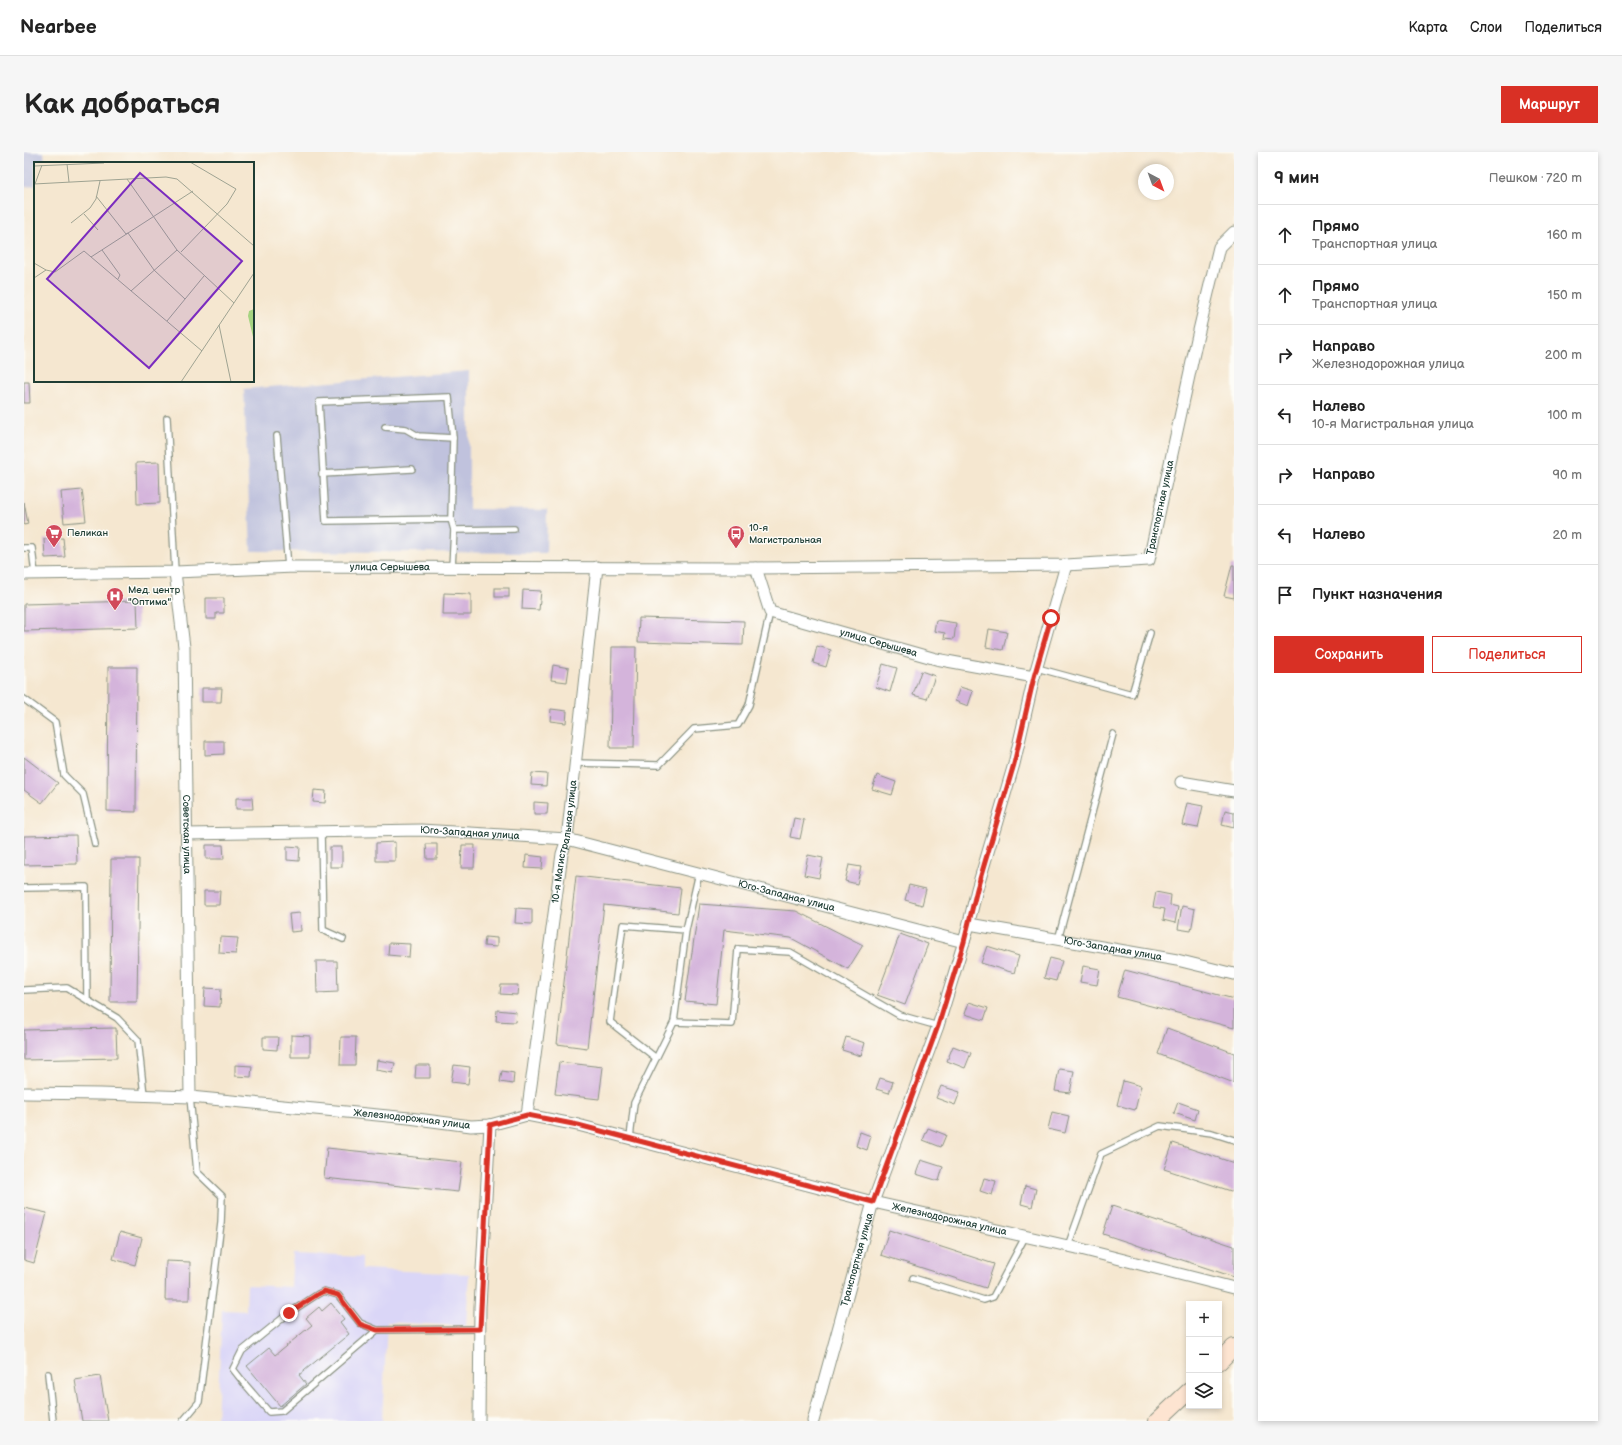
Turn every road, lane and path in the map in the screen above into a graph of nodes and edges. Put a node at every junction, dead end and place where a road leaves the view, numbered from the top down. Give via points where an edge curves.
1 (1234, 232) edge
2 (167, 418) dead end
3 (385, 427) dead end
4 (277, 436) dead end
5 (453, 438) junction
6 (412, 469) dead end
7 (322, 474) junction
8 (451, 519) junction
9 (514, 529) dead end
10 (454, 530) junction
11 (24, 548) edge
12 (1066, 565) junction
13 (288, 567) junction
14 (452, 567) junction
15 (597, 567) junction
16 (756, 568) junction
17 (175, 572) junction
18 (29, 574) edge
19 (770, 612) junction
20 (1150, 634) dead end
21 (1035, 672) junction
22 (24, 699) edge
23 (1113, 734) dead end
24 (575, 763) junction
25 (1181, 782) dead end
26 (1234, 790) edge
27 (321, 832) junction
28 (187, 834) junction
29 (566, 839) junction
30 (95, 844) dead end
31 (699, 873) junction
32 (24, 888) edge
33 (969, 924) junction
34 (686, 930) junction
35 (343, 939) dead end
36 (1058, 941) junction
37 (964, 942) junction
38 (1234, 974) edge
39 (24, 990) edge
40 (87, 1000) junction
41 (674, 1022) junction
42 (938, 1026) junction
43 (656, 1058) junction
44 (24, 1093) edge
45 (144, 1096) junction
46 (190, 1097) junction
47 (527, 1115) junction
48 (490, 1125) junction
49 (630, 1138) junction
50 (1234, 1140) edge
51 (873, 1202) junction
52 (1025, 1237) junction
53 (1068, 1246) junction
54 (913, 1278) dead end
55 (1234, 1288) edge
56 (480, 1329) junction
57 (377, 1330) junction
58 (1234, 1347) edge
59 (1222, 1359) edge
60 (48, 1374) dead end
61 (1186, 1394) edge
62 (53, 1421) edge
63 (183, 1421) edge
64 (479, 1421) edge
65 (813, 1421) edge
66 (1158, 1421) edge

1 - 12 street, Транспортная улица via 1219,247 1149,560
2 - 17 lane
3 - 5 lane via 406,429 418,436
4 - 13 lane
5 - 7 lane via 449,397 319,402
5 - 8 lane
6 - 7 lane
7 - 8 lane via 326,521
8 - 10 lane
9 - 10 lane
10 - 14 lane
11 - 18 lane via 32,548
12 - 16 street, улица Серышева
12 - 21 street, Транспортная улица
13 - 14 street, улица Серышева
13 - 17 street, улица Серышева
14 - 15 street, улица Серышева
15 - 16 street, улица Серышева
15 - 24 street, 10-я Магистральная улица
16 - 19 street
17 - 18 street, улица Серышева
17 - 28 street, Советская улица via 184,647
19 - 21 street, улица Серышева via 936,659
19 - 24 lane via 748,705 738,725 694,729 659,765
20 - 21 lane via 1132,694
21 - 33 street, Транспортная улица via 1014,764
22 - 30 lane via 55,722 64,775 84,794
23 - 36 lane
24 - 29 street, 10-я Магистральная улица
25 - 26 street
27 - 28 street, Юго-Западная улица
27 - 29 street, Юго-Западная улица via 421,830
27 - 35 lane via 323,930
28 - 46 street, Советская улица
29 - 31 street, Юго-Западная улица
29 - 47 street, 10-я Магистральная улица
31 - 34 lane
31 - 37 street, Юго-Западная улица
32 - 40 lane via 86,887
33 - 36 street, Юго-Западная улица
33 - 37 street, Транспортная улица
34 - 41 lane
34 - 43 lane via 623,925 610,1022
36 - 38 street, Юго-Западная улица via 1177,960
37 - 42 street, Транспортная улица
39 - 40 lane via 67,988
40 - 45 lane via 116,1018 138,1040
41 - 42 lane via 732,1024 738,948 790,952 899,1015
41 - 43 lane
42 - 51 street, Транспортная улица
43 - 49 lane via 634,1103
44 - 45 street, Железнодорожная улица
45 - 46 street, Железнодорожная улица
46 - 48 street, Железнодорожная улица via 471,1126
46 - 63 lane via 197,1172 222,1196 221,1223 199,1402
47 - 48 street, Железнодорожная улица
47 - 49 street, Железнодорожная улица
48 - 56 street
49 - 51 street, Железнодорожная улица
50 - 53 lane via 1212,1132 1160,1126 1101,1154
51 - 52 street, Железнодорожная улица
51 - 65 street, Транспортная улица
52 - 53 street, Железнодорожная улица
52 - 54 lane via 993,1297 989,1299 984,1300
53 - 55 street, Железнодорожная улица
56 - 57 lane
56 - 64 street
57 - 57 lane via 360,1324 338,1295 324,1291 289,1313 242,1351 233,1369 270,1412 282,1411
58 - 59 street
60 - 62 lane
61 - 66 street

